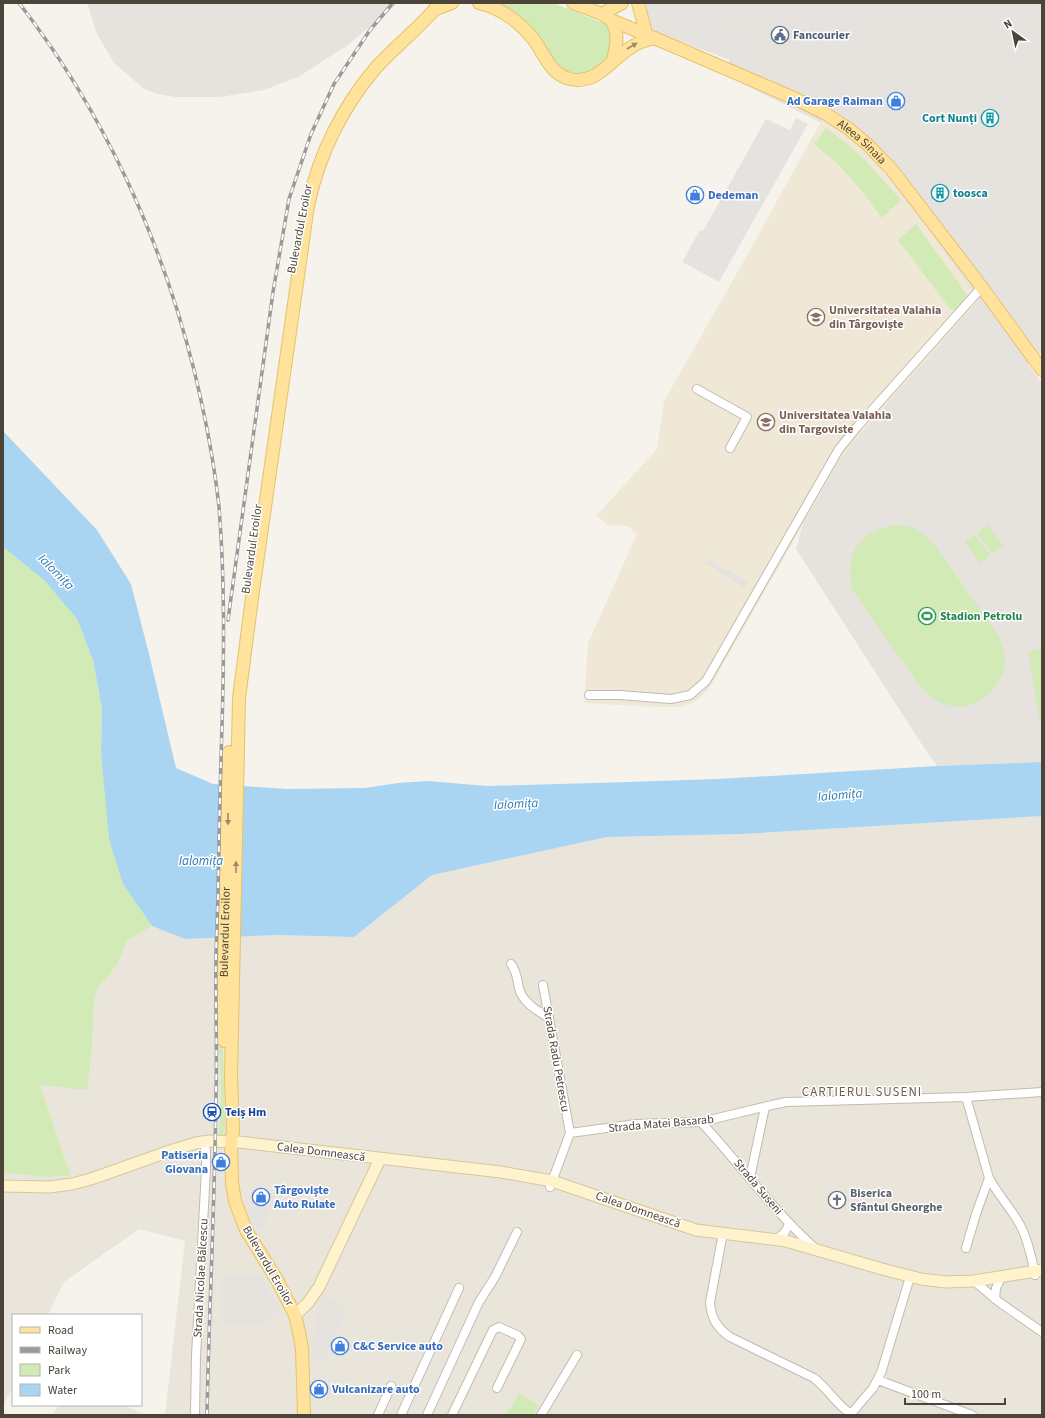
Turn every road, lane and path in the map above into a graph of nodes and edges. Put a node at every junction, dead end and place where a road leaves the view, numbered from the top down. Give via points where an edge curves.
1 (452, 3) edge
2 (480, 3) edge
3 (573, 3) edge
4 (622, 3) edge
5 (638, 3) edge
6 (437, 5) edge
7 (602, 15) junction
8 (645, 28) junction
9 (655, 38) junction
10 (613, 61) junction
11 (982, 287) junction
12 (1042, 359) edge
13 (1042, 370) edge
14 (697, 389) dead end
15 (730, 448) dead end
16 (589, 695) dead end
17 (511, 964) dead end
18 (542, 985) dead end
19 (548, 1017) junction
20 (1042, 1092) edge
21 (966, 1097) junction
22 (765, 1107) junction
23 (701, 1122) junction
24 (570, 1133) junction
25 (204, 1142) junction
26 (231, 1142) junction
27 (379, 1161) junction
28 (750, 1178) junction
29 (989, 1178) junction
30 (551, 1184) junction
31 (3, 1186) edge
32 (789, 1224) junction
33 (517, 1232) dead end
34 (723, 1236) junction
35 (777, 1239) junction
36 (796, 1241) junction
37 (966, 1248) dead end
38 (1038, 1273) edge
39 (909, 1279) junction
40 (999, 1282) junction
41 (977, 1284) junction
42 (459, 1288) dead end
43 (995, 1299) junction
44 (295, 1315) junction
45 (1042, 1332) edge
46 (577, 1355) dead end
47 (878, 1380) junction
48 (391, 1386) dead end
49 (497, 1388) dead end
50 (195, 1415) edge
51 (304, 1415) edge
52 (378, 1415) edge
53 (401, 1415) edge
54 (427, 1415) edge
55 (452, 1415) edge
56 (541, 1415) edge
57 (851, 1415) edge
58 (972, 1415) edge

1 - 6 main road
2 - 10 main road via 518,24 533,39 554,70 570,79 589,78 603,71
3 - 7 main road
4 - 7 main road
5 - 8 main road
6 - 26 main road, Bulevardul Eroilor via 386,50 355,86 319,148 299,218 232,697 234,739 226,1116 227,1132
7 - 8 main road, Aleea Sinaia via 613,15
7 - 9 main road, Aleea Sinaia
7 - 10 main road via 616,30
8 - 12 main road, Aleea Sinaia via 791,90 844,118 862,133 888,157
10 -> 9 main road via 630,47
9 - 11 main road, Aleea Sinaia via 796,99 849,129 892,170
11 - 13 main road, Aleea Sinaia
11 - 16 street via 839,449 706,681 690,695 671,699
14 - 15 street via 747,417
17 - 19 street via 515,968 521,994 530,1005
18 - 19 street, Strada Radu Petrescu
19 - 24 street, Strada Radu Petrescu
20 - 21 street, Strada Matei Basarab
21 - 22 street, Strada Matei Basarab via 794,1102
21 - 29 street
22 - 23 street, Strada Matei Basarab
22 - 28 street
23 - 24 street, Strada Matei Basarab via 636,1124
23 - 28 street, Strada Suseni
24 - 30 street
25 - 26 main road
25 - 31 main road via 72,1184
25 - 50 street, Strada Nicolae Bălcescu via 206,1169
26 - 27 main road, Calea Domnească
26 - 27 main road, Calea Domnească via 254,1149
26 - 44 main road, Bulevardul Eroilor via 233,1193 238,1212
27 - 30 main road, Calea Domnească
27 - 44 main road via 319,1287 308,1303
28 - 32 street, Strada Suseni
29 - 37 street
29 - 38 street via 1022,1229
30 - 34 main road, Calea Domnească via 696,1230
32 - 35 street
32 - 36 street, Strada Suseni
33 - 54 street via 495,1277 479,1302
34 - 35 main road, Calea Domnească
34 - 36 main road, Calea Domnească via 753,1241
34 - 57 street via 710,1302 715,1323 730,1337 814,1378
35 - 36 main road, Calea Domnească
36 - 39 main road, Calea Domnească
36 - 39 main road, Calea Domnească
38 - 40 main road
38 - 41 main road, Calea Domnească
39 - 41 main road, Calea Domnească
39 - 47 street
40 - 41 main road
40 - 43 street
41 - 43 street
42 - 53 street
43 - 45 street
44 - 51 main road, Bulevardul Eroilor via 302,1349
46 - 56 street
47 - 57 street
47 - 58 street
48 - 52 street
49 - 55 street via 521,1339 518,1335 499,1327 490,1336

